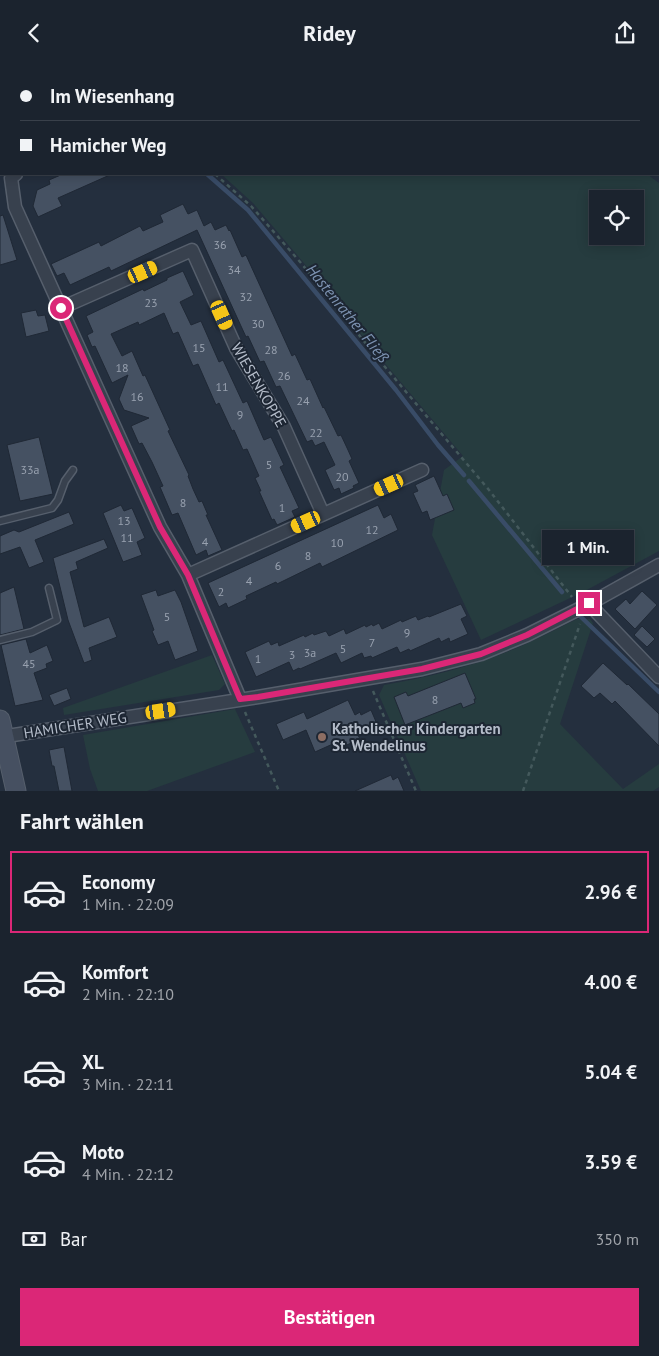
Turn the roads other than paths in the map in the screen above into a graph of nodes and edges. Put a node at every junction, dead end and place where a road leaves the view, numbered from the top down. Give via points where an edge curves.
1 (12, 175) edge
2 (61, 308) junction
3 (73, 470) dead end
4 (422, 471) dead end
5 (323, 514) junction
6 (0, 521) edge
7 (659, 565) edge
8 (188, 575) junction
9 (49, 588) dead end
10 (585, 606) junction
11 (0, 640) edge
12 (659, 677) edge
13 (240, 699) junction
14 (1, 731) edge
15 (16, 791) edge

1 - 2 street via 15,207
2 - 5 street, WIESENKOPPE via 192,250 236,347 284,427
2 - 8 street via 160,527
3 - 6 lane via 52,508
4 - 5 street
5 - 8 street
7 - 10 street, HAMICHER WEG
8 - 13 street
9 - 11 lane via 57,620 32,632
10 - 12 street
10 - 13 street, HAMICHER WEG via 481,654 422,669
13 - 14 street, HAMICHER WEG
14 - 15 main road

